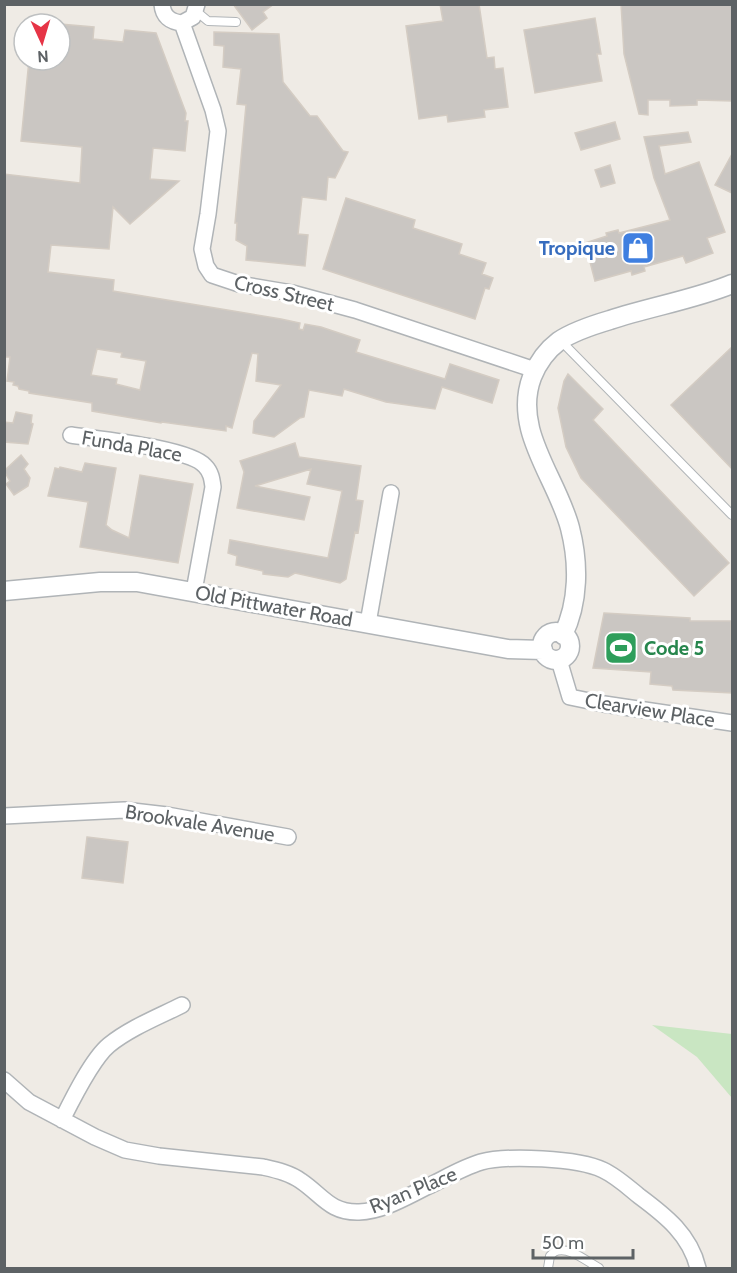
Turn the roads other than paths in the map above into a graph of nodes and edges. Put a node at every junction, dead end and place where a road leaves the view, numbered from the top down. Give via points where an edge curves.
1 (161, 5) edge
2 (196, 8) edge
3 (236, 22) dead end
4 (182, 23) junction
5 (730, 289) edge
6 (560, 340) junction
7 (535, 370) junction
8 (71, 435) dead end
9 (392, 493) dead end
10 (732, 515) edge
11 (4, 591) edge
12 (194, 591) junction
13 (368, 623) junction
14 (563, 635) junction
15 (543, 650) junction
16 (559, 660) junction
17 (732, 723) edge
18 (4, 816) edge
19 (288, 837) dead end
20 (182, 1005) dead end
21 (4, 1080) edge
22 (62, 1120) junction
23 (548, 1269) edge
24 (599, 1269) edge
25 (698, 1269) edge

1 - 4 street via 168,19
2 - 3 lane via 208,21
2 - 4 street via 193,17
4 - 7 street, Cross Street via 218,130 202,249 212,275 355,310
5 - 6 street via 593,325
6 - 7 street
6 - 10 lane
7 - 14 street via 528,394 528,420 566,516 575,558 574,606
8 - 12 street, Funda Place via 181,453 204,465 212,476 213,487
9 - 13 street
11 - 12 street, Old Pittwater Road via 100,582 137,582
12 - 13 street, Old Pittwater Road
13 - 15 street, Old Pittwater Road via 508,649
14 - 15 street via 550,634 544,640
14 - 16 street via 570,649
15 - 16 street via 550,659
16 - 17 street, Clearview Place via 570,697
18 - 19 street, Brookvale Avenue via 124,810
20 - 22 street via 106,1047
21 - 22 street, Ryan Place via 29,1102
22 - 25 street, Ryan Place via 110,1144 142,1154 277,1170 302,1181 328,1204 357,1212 380,1208 493,1159 588,1164 609,1174 668,1218 689,1243
23 - 24 lane via 554,1252 562,1249

